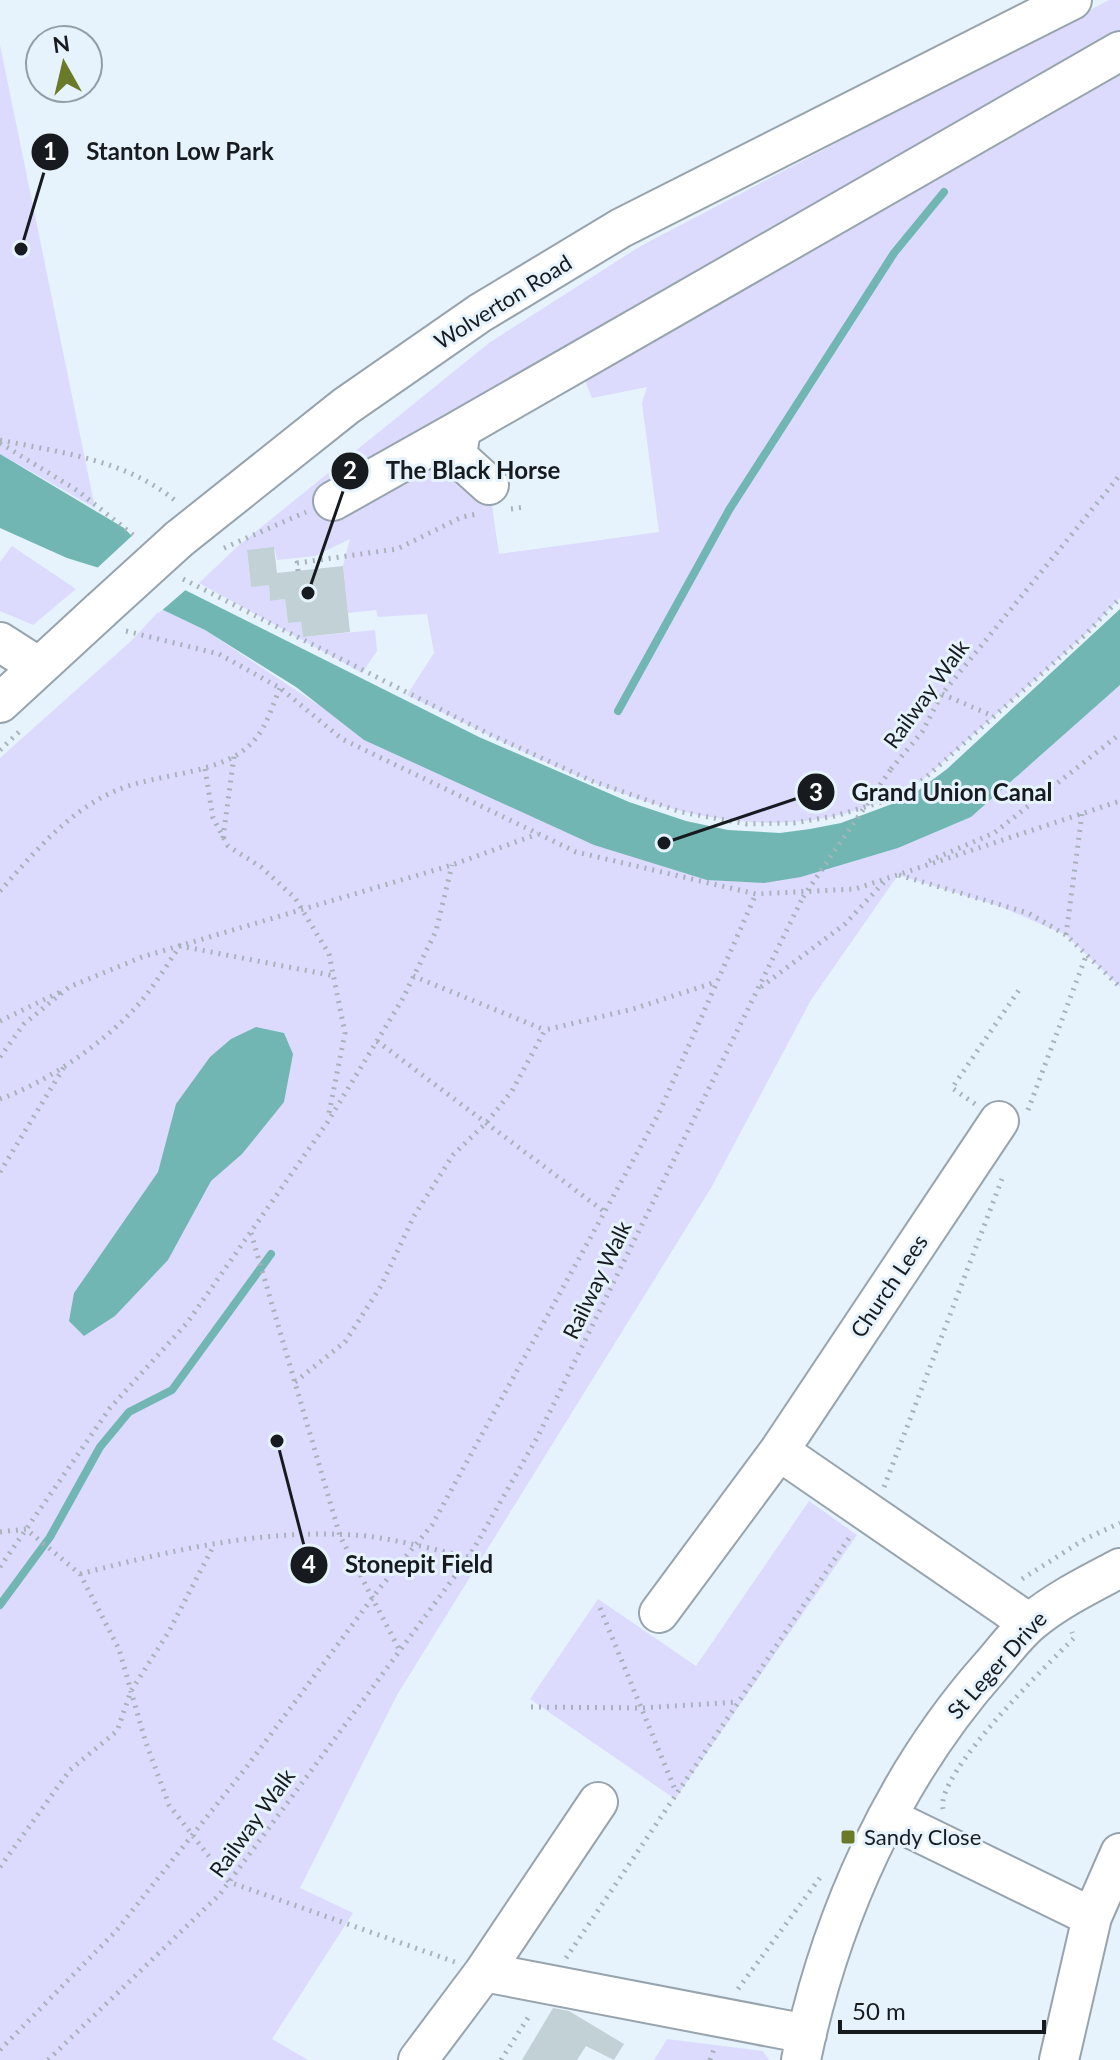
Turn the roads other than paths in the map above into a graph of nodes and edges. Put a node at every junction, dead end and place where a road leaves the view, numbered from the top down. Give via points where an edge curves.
1 (1072, 0) edge
2 (1120, 51) edge
3 (461, 429) junction
4 (333, 501) road end
5 (495, 502) road end
6 (0, 642) edge
7 (39, 667) junction
8 (0, 703) edge
9 (999, 1121) road end
10 (779, 1451) junction
11 (1120, 1568) edge
12 (659, 1613) dead end
13 (1042, 1613) junction
14 (598, 1802) dead end
15 (887, 1817) junction
16 (1120, 1853) edge
17 (1092, 1917) junction
18 (484, 1972) junction
19 (804, 2047) edge
20 (418, 2060) edge
21 (1059, 2060) edge

1 - 7 street, Wolverton Road, bridge via 634,221 480,313 346,406 198,538 101,610
2 - 3 street
3 - 4 street
3 - 5 street via 457,456
6 - 7 street
7 - 8 street, Wolverton Road
9 - 10 street, Church Lees
10 - 12 street, Church Lees
10 - 13 street via 866,1511
11 - 13 street, St Leger Drive
13 - 15 street, St Leger Drive via 951,1711
14 - 18 street
15 - 17 street
15 - 19 street, St Leger Drive via 819,1981
16 - 17 street
17 - 21 street
18 - 19 street
18 - 20 street

